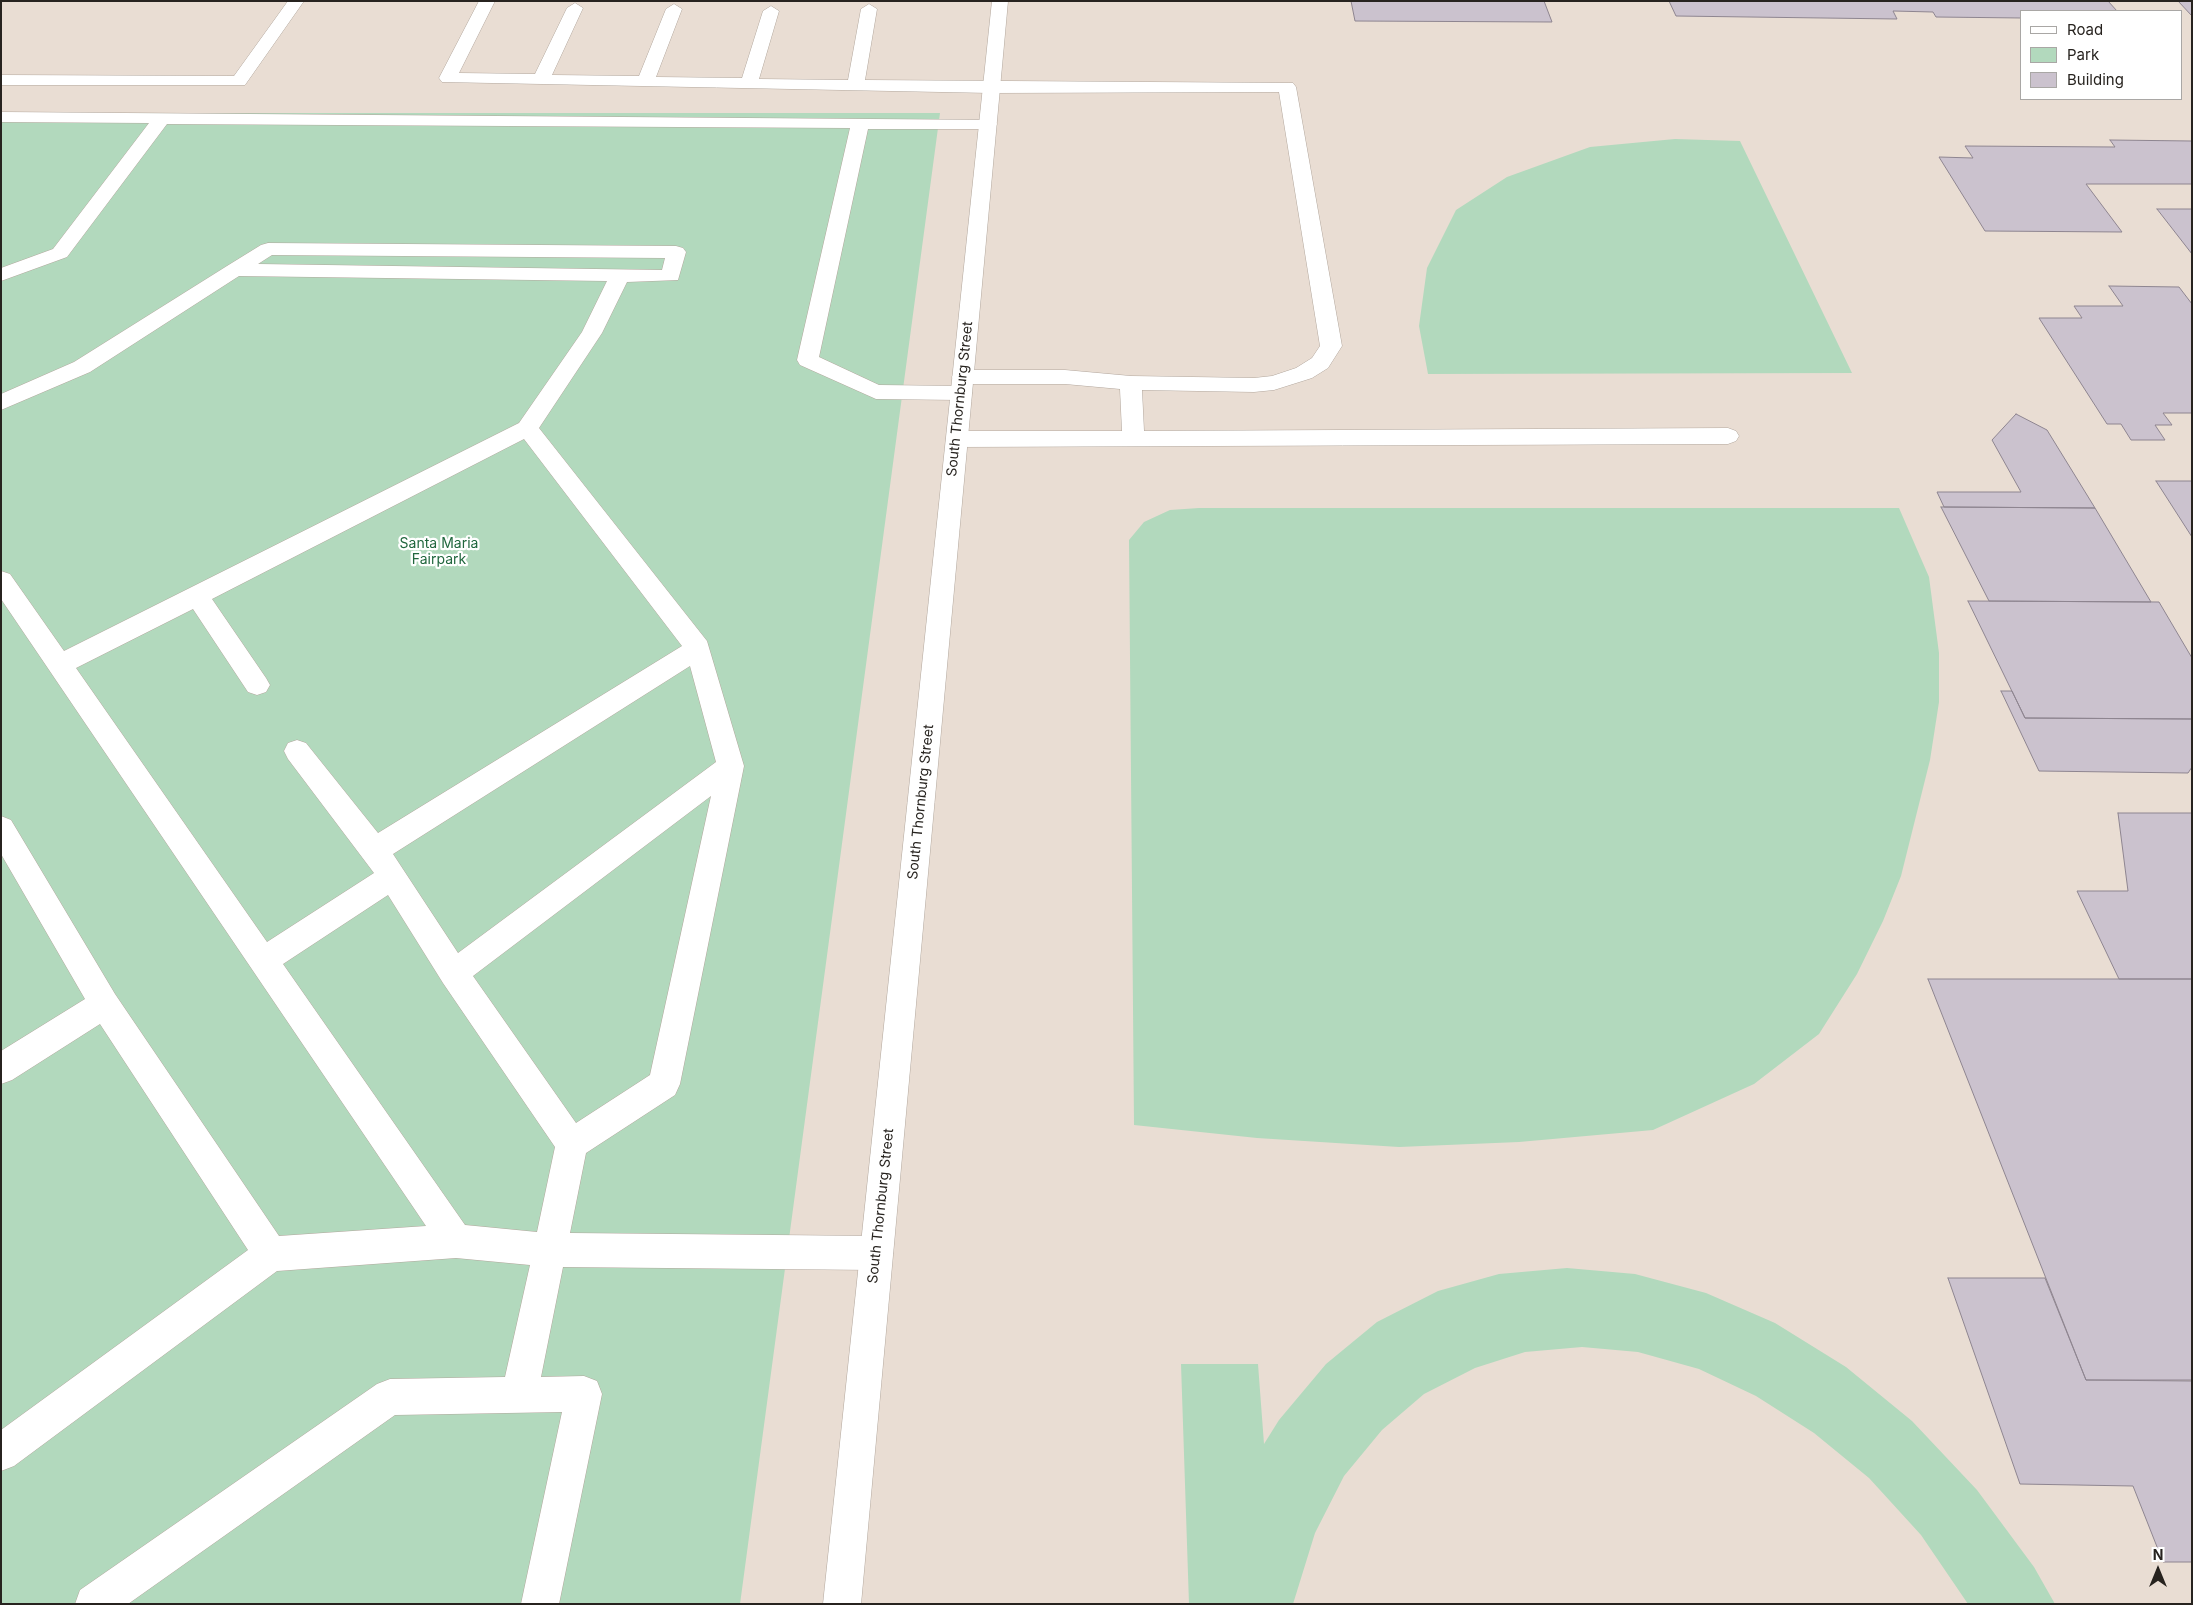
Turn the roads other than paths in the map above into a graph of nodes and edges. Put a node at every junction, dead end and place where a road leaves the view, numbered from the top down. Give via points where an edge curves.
1 (296, 1) edge
2 (487, 1) edge
3 (1000, 1) edge
4 (575, 8) dead end
5 (674, 9) dead end
6 (869, 9) dead end
7 (771, 11) dead end
8 (1, 80) edge
9 (542, 80) junction
10 (646, 81) junction
11 (749, 83) junction
12 (856, 85) junction
13 (991, 88) junction
14 (1, 117) edge
15 (162, 118) junction
16 (860, 124) junction
17 (988, 124) junction
18 (234, 270) junction
19 (1, 276) edge
20 (620, 276) junction
21 (1131, 383) junction
22 (962, 385) junction
23 (1, 403) edge
24 (527, 428) junction
25 (1728, 436) dead end
26 (1133, 438) junction
27 (956, 439) junction
28 (1, 580) edge
29 (198, 595) junction
30 (698, 648) junction
31 (60, 665) junction
32 (257, 685) dead end
33 (297, 751) dead end
34 (731, 766) junction
35 (1, 828) edge
36 (375, 850) junction
37 (392, 877) junction
38 (264, 960) junction
39 (454, 973) junction
40 (104, 1004) junction
41 (1, 1068) edge
42 (572, 1144) junction
43 (456, 1241) junction
44 (550, 1250) junction
45 (876, 1253) junction
46 (271, 1254) junction
47 (519, 1396) junction
48 (1, 1453) edge
49 (94, 1604) edge
50 (540, 1604) edge
51 (842, 1604) edge

1 - 8 street via 239,81
2 - 9 street via 448,78
3 - 13 street, South Thornburg Street
4 - 9 street
5 - 10 street
6 - 12 street
7 - 11 street
9 - 10 street
10 - 11 street
11 - 12 street
12 - 13 street
13 - 17 street, South Thornburg Street
13 - 21 street via 1287,87 1331,346 1320,363 1304,373 1274,383
14 - 15 street
15 - 16 street
15 - 19 street via 60,253
16 - 17 street
16 - 22 street via 808,360 876,392
17 - 22 street, South Thornburg Street
18 - 20 street
18 - 20 street via 268,249 676,252 671,276
18 - 23 street via 82,367
20 - 24 street via 592,332
21 - 22 street via 1065,377
21 - 26 street
22 - 27 street, South Thornburg Street
24 - 29 street
24 - 30 street
25 - 26 street
26 - 27 street
27 - 45 street, South Thornburg Street
28 - 31 street
29 - 31 street
29 - 32 street
30 - 34 street
30 - 36 street
31 - 38 street
33 - 36 street
34 - 39 street
34 - 42 street via 664,1084
35 - 40 street
36 - 37 street
37 - 38 street
37 - 39 street
38 - 43 street
39 - 42 street
40 - 41 street
40 - 46 street
42 - 44 street
43 - 44 street
43 - 46 street
44 - 45 street
44 - 47 street
45 - 51 street, South Thornburg Street
46 - 48 street
47 - 49 street via 390,1397
47 - 50 street via 584,1394

